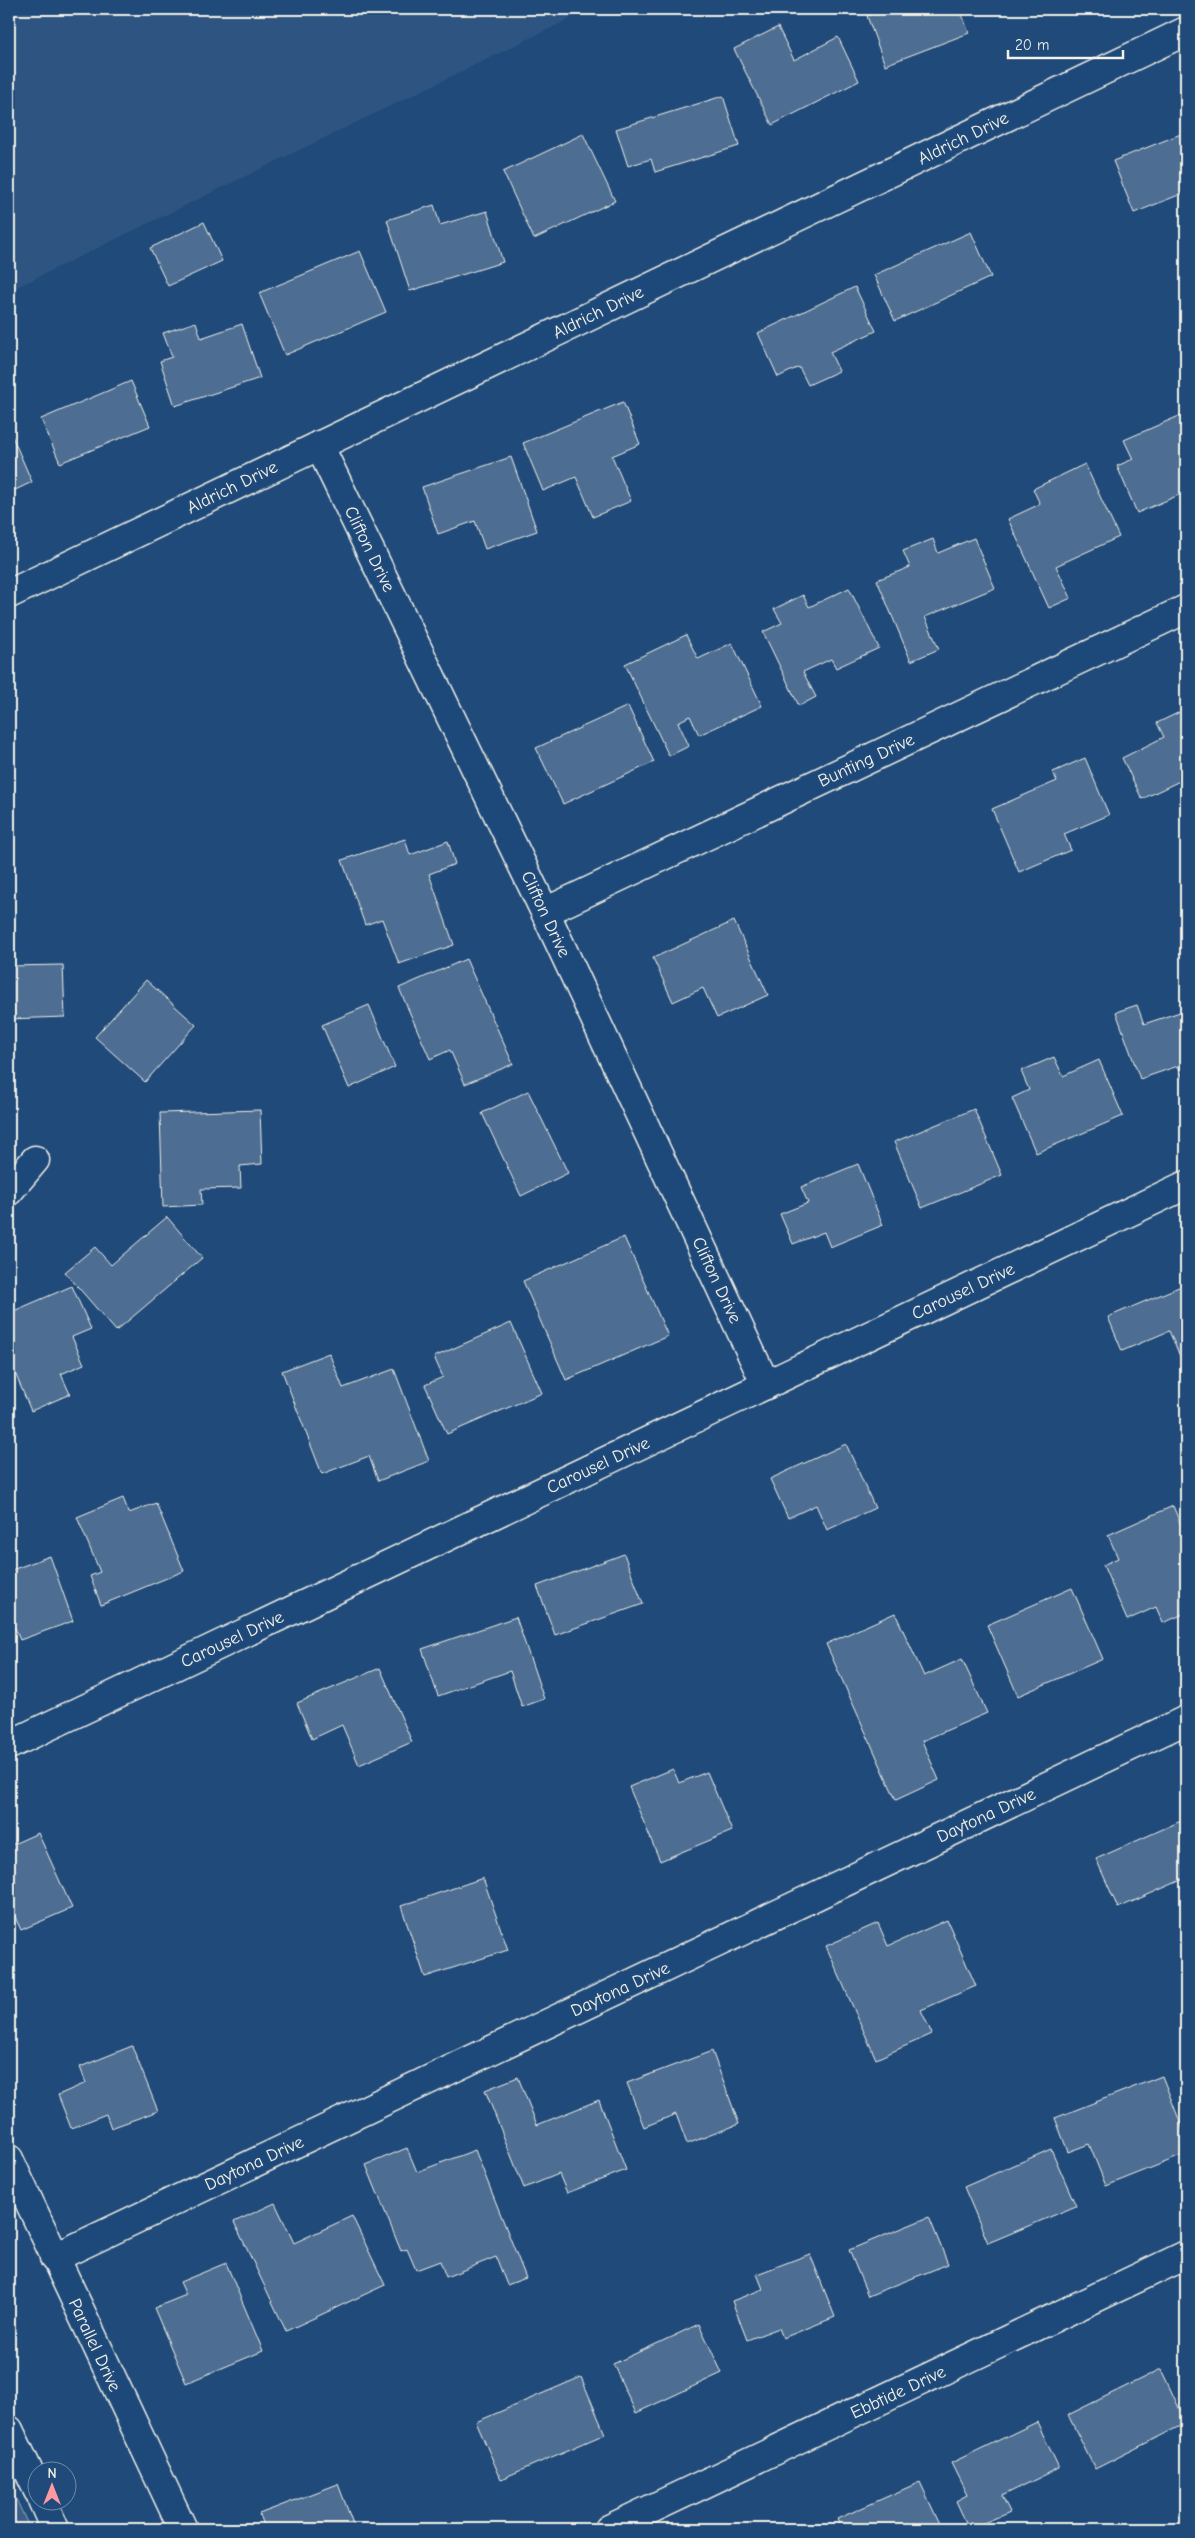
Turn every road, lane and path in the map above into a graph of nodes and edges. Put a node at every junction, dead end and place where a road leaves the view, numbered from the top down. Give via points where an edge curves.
1 (1186, 31) edge
2 (319, 446) junction
3 (9, 594) edge
4 (1186, 609) edge
5 (545, 912) junction
6 (34, 1160) dead end
7 (1186, 1185) edge
8 (9, 1190) edge
9 (766, 1385) junction
10 (1186, 1720) edge
11 (9, 1745) edge
12 (9, 2159) edge
13 (1186, 2255) edge
14 (54, 2258) junction
15 (9, 2430) edge
16 (28, 2471) edge
17 (46, 2510) edge
18 (55, 2529) edge
19 (182, 2529) edge
20 (610, 2529) edge

1 - 2 street, Aldrich Drive
2 - 3 street, Aldrich Drive
2 - 5 street, Clifton Drive
4 - 5 street, Bunting Drive
5 - 9 street, Clifton Drive
6 - 8 street
7 - 9 street, Carousel Drive
9 - 11 street, Carousel Drive
10 - 14 street, Daytona Drive
12 - 14 street, Parallel Drive
13 - 20 street, Ebbtide Drive
14 - 19 street, Parallel Drive
15 - 16 street
17 - 18 street

